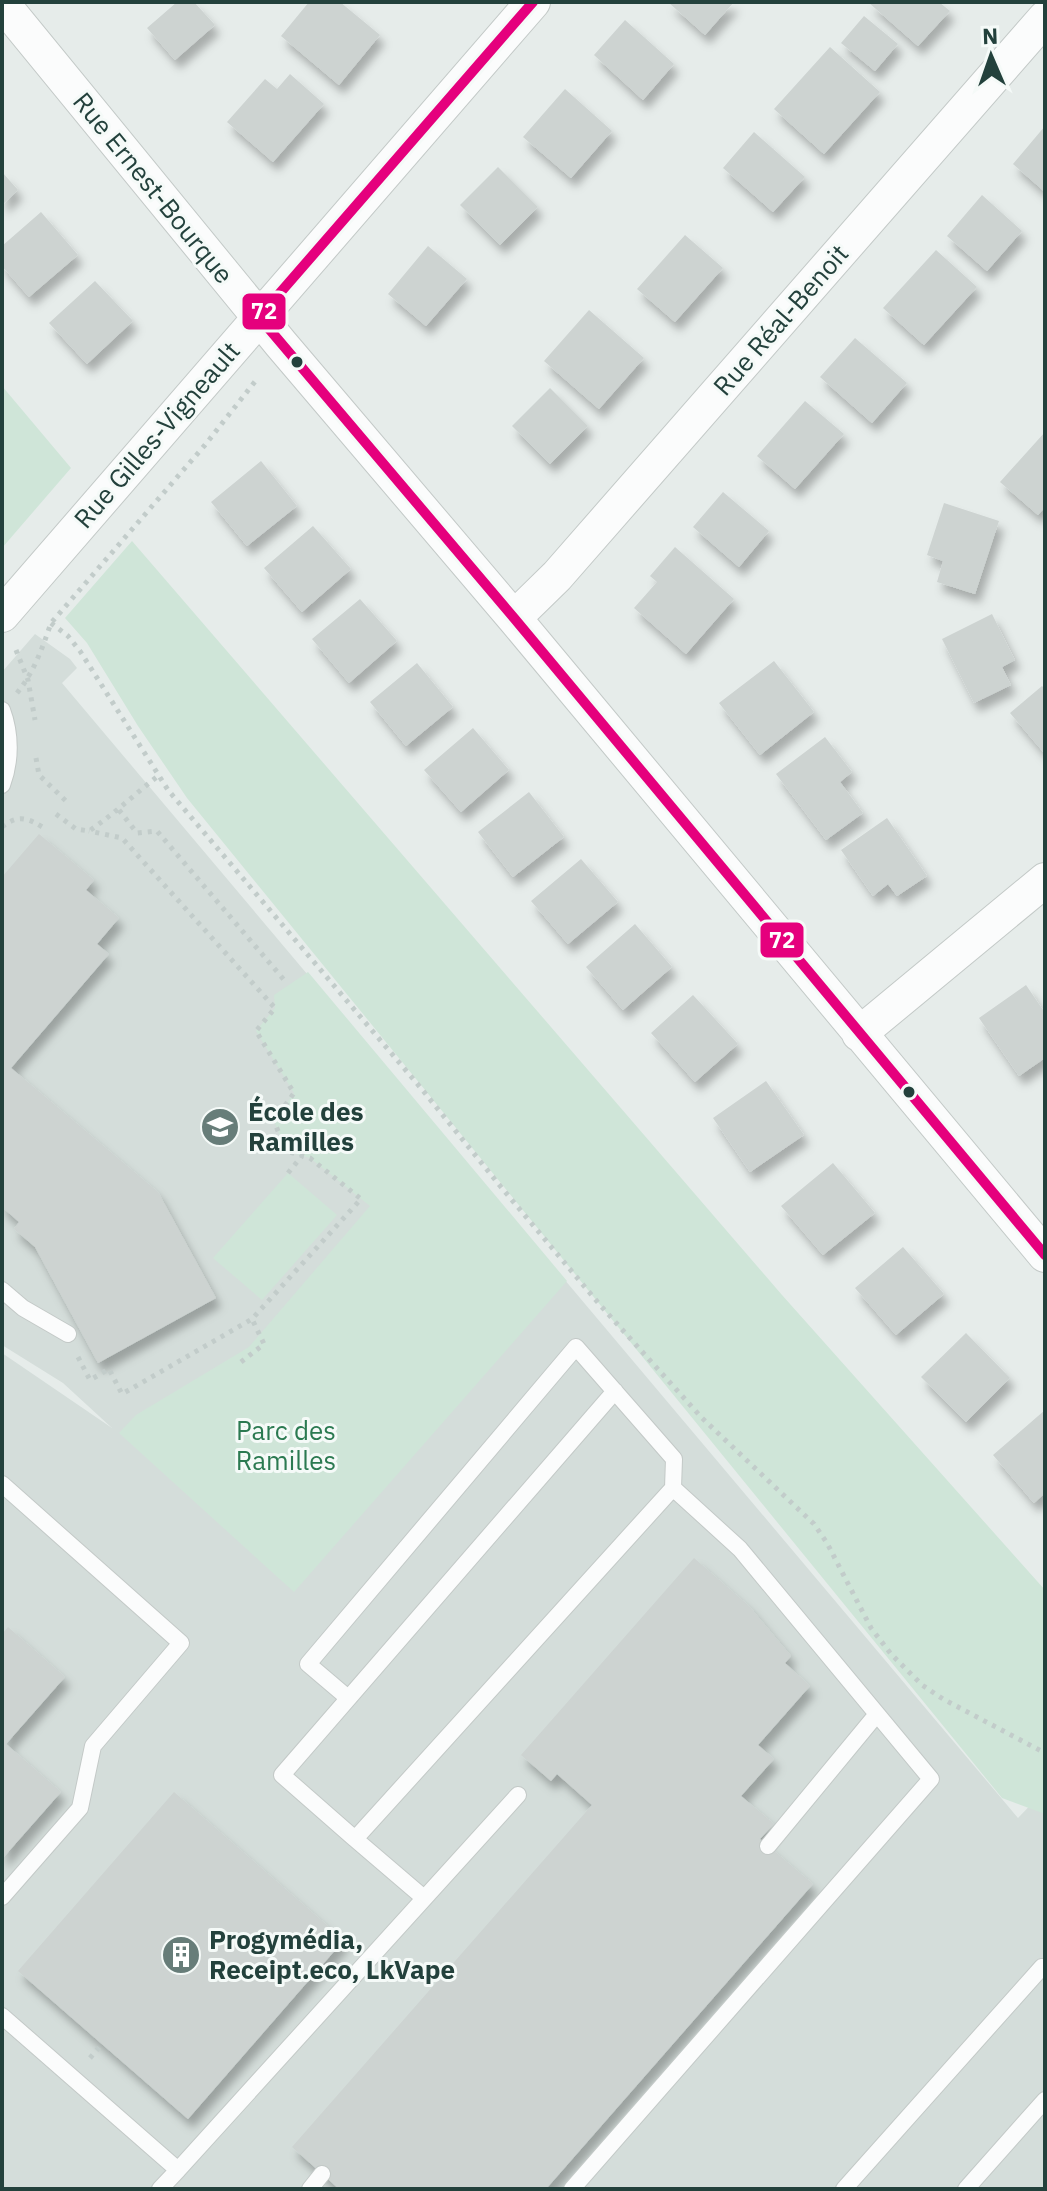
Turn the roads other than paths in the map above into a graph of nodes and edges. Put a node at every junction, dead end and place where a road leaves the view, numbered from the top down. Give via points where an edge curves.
1 (533, 2) edge
2 (2, 3) edge
3 (1045, 18) edge
4 (259, 317) junction
5 (2, 615) edge
6 (514, 618) junction
7 (2, 710) edge
8 (2, 785) edge
9 (1045, 880) edge
10 (859, 1034) junction
11 (1045, 1255) edge
12 (2, 1290) edge
13 (68, 1334) dead end
14 (615, 1391) junction
15 (4, 1488) edge
16 (673, 1488) junction
17 (348, 1698) junction
18 (877, 1714) junction
19 (518, 1795) dead end
20 (355, 1839) junction
21 (768, 1846) dead end
22 (2, 1897) edge
23 (424, 1898) junction
24 (1045, 1969) edge
25 (2, 2016) edge
26 (1045, 2100) edge
27 (178, 2170) junction
28 (322, 2174) dead end
29 (160, 2189) edge
30 (310, 2189) edge
31 (572, 2189) edge
32 (844, 2189) edge
33 (966, 2189) edge

1 - 4 street, Rue Gilles-Vigneault
2 - 4 street, Rue Ernest-Bourque
3 - 6 street, Rue Réal-Benoit via 557,576
4 - 5 street, Rue Gilles-Vigneault
4 - 6 street, Rue Ernest-Bourque
6 - 10 street, Rue Ernest-Bourque
7 - 8 lane via 9,762
9 - 10 street
10 - 11 street, Rue Ernest-Bourque
12 - 13 lane
14 - 16 lane via 674,1459
14 - 17 lane
14 - 17 lane via 576,1347 308,1664
15 - 22 lane via 181,1643 93,1746 80,1808
16 - 18 lane via 740,1549
16 - 20 lane
17 - 20 lane via 282,1775
18 - 21 lane
18 - 31 lane via 931,1779
19 - 23 lane
20 - 23 lane
23 - 27 lane
24 - 32 lane
25 - 27 lane
26 - 33 lane
27 - 29 lane
28 - 30 lane

